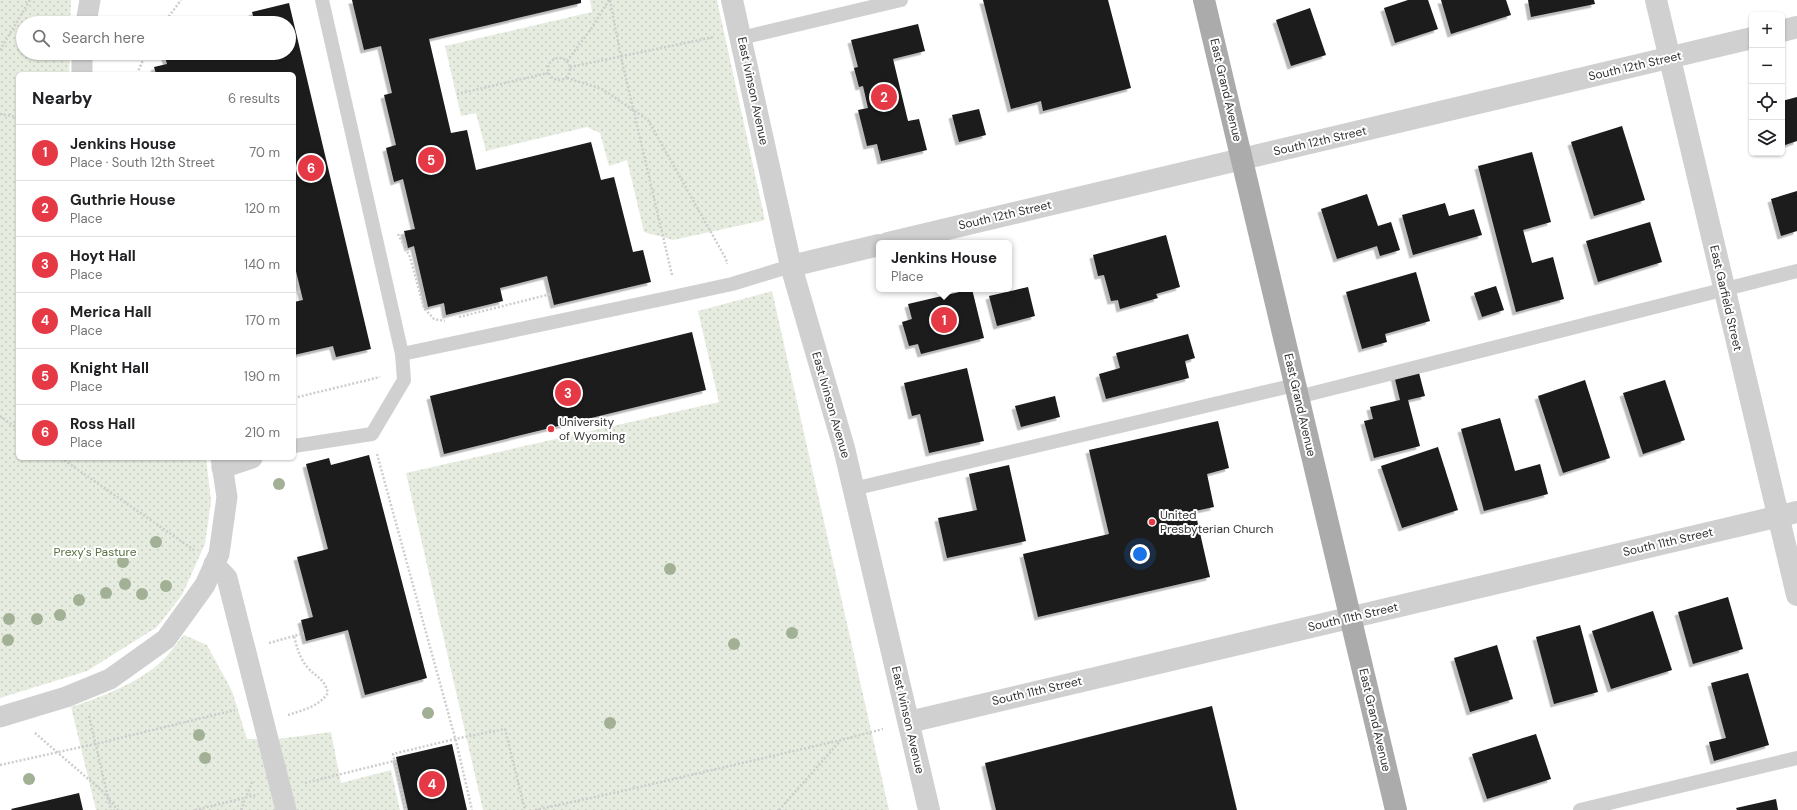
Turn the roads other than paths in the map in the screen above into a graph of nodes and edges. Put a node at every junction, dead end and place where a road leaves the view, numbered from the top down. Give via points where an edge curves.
1 (90, 0) edge
2 (322, 0) edge
3 (732, 0) edge
4 (901, 0) edge
5 (1204, 0) edge
6 (1656, 0) edge
7 (87, 16) edge
8 (1797, 27) edge
9 (1785, 30) edge
10 (740, 35) junction
11 (1749, 39) edge
12 (1669, 58) junction
13 (82, 60) edge
14 (82, 72) edge
15 (1242, 159) junction
16 (901, 240) edge
17 (876, 246) edge
18 (791, 266) junction
19 (1797, 271) edge
20 (1724, 288) junction
21 (402, 354) junction
22 (1297, 391) junction
23 (296, 446) edge
24 (240, 460) edge
25 (221, 463) edge
26 (853, 489) junction
27 (1788, 514) edge
28 (214, 564) junction
29 (1797, 595) edge
30 (1350, 617) junction
31 (7, 716) edge
32 (908, 722) junction
33 (1797, 758) edge
34 (286, 810) edge
35 (929, 810) edge
36 (1396, 810) edge
37 (1580, 810) edge

1 - 7 street
2 - 21 lane
3 - 10 street, East Ivinson Avenue
4 - 10 lane
5 - 15 main road, East Grand Avenue
6 - 12 street, East Garfield Street
8 - 9 street
10 - 18 street, East Ivinson Avenue
11 - 12 street, South 12th Street
12 - 15 street, South 12th Street
12 - 20 street, East Garfield Street
13 - 14 street
15 - 16 street, South 12th Street
15 - 22 main road, East Grand Avenue
17 - 18 street
18 - 21 lane via 732,284
18 - 26 street, East Ivinson Avenue via 844,448
19 - 20 lane
20 - 22 lane
20 - 27 street, East Garfield Street
21 - 23 lane via 404,380 372,434
22 - 26 lane
22 - 30 main road, East Grand Avenue
24 - 25 street
25 - 28 street via 227,497 219,554
26 - 32 street, East Ivinson Avenue
27 - 29 street, East Garfield Street
27 - 30 street, South 11th Street
28 - 31 street via 205,585 166,639 110,679
28 - 34 street via 227,578
30 - 32 street, South 11th Street
30 - 36 main road, East Grand Avenue
32 - 35 street, East Ivinson Avenue
33 - 37 lane

